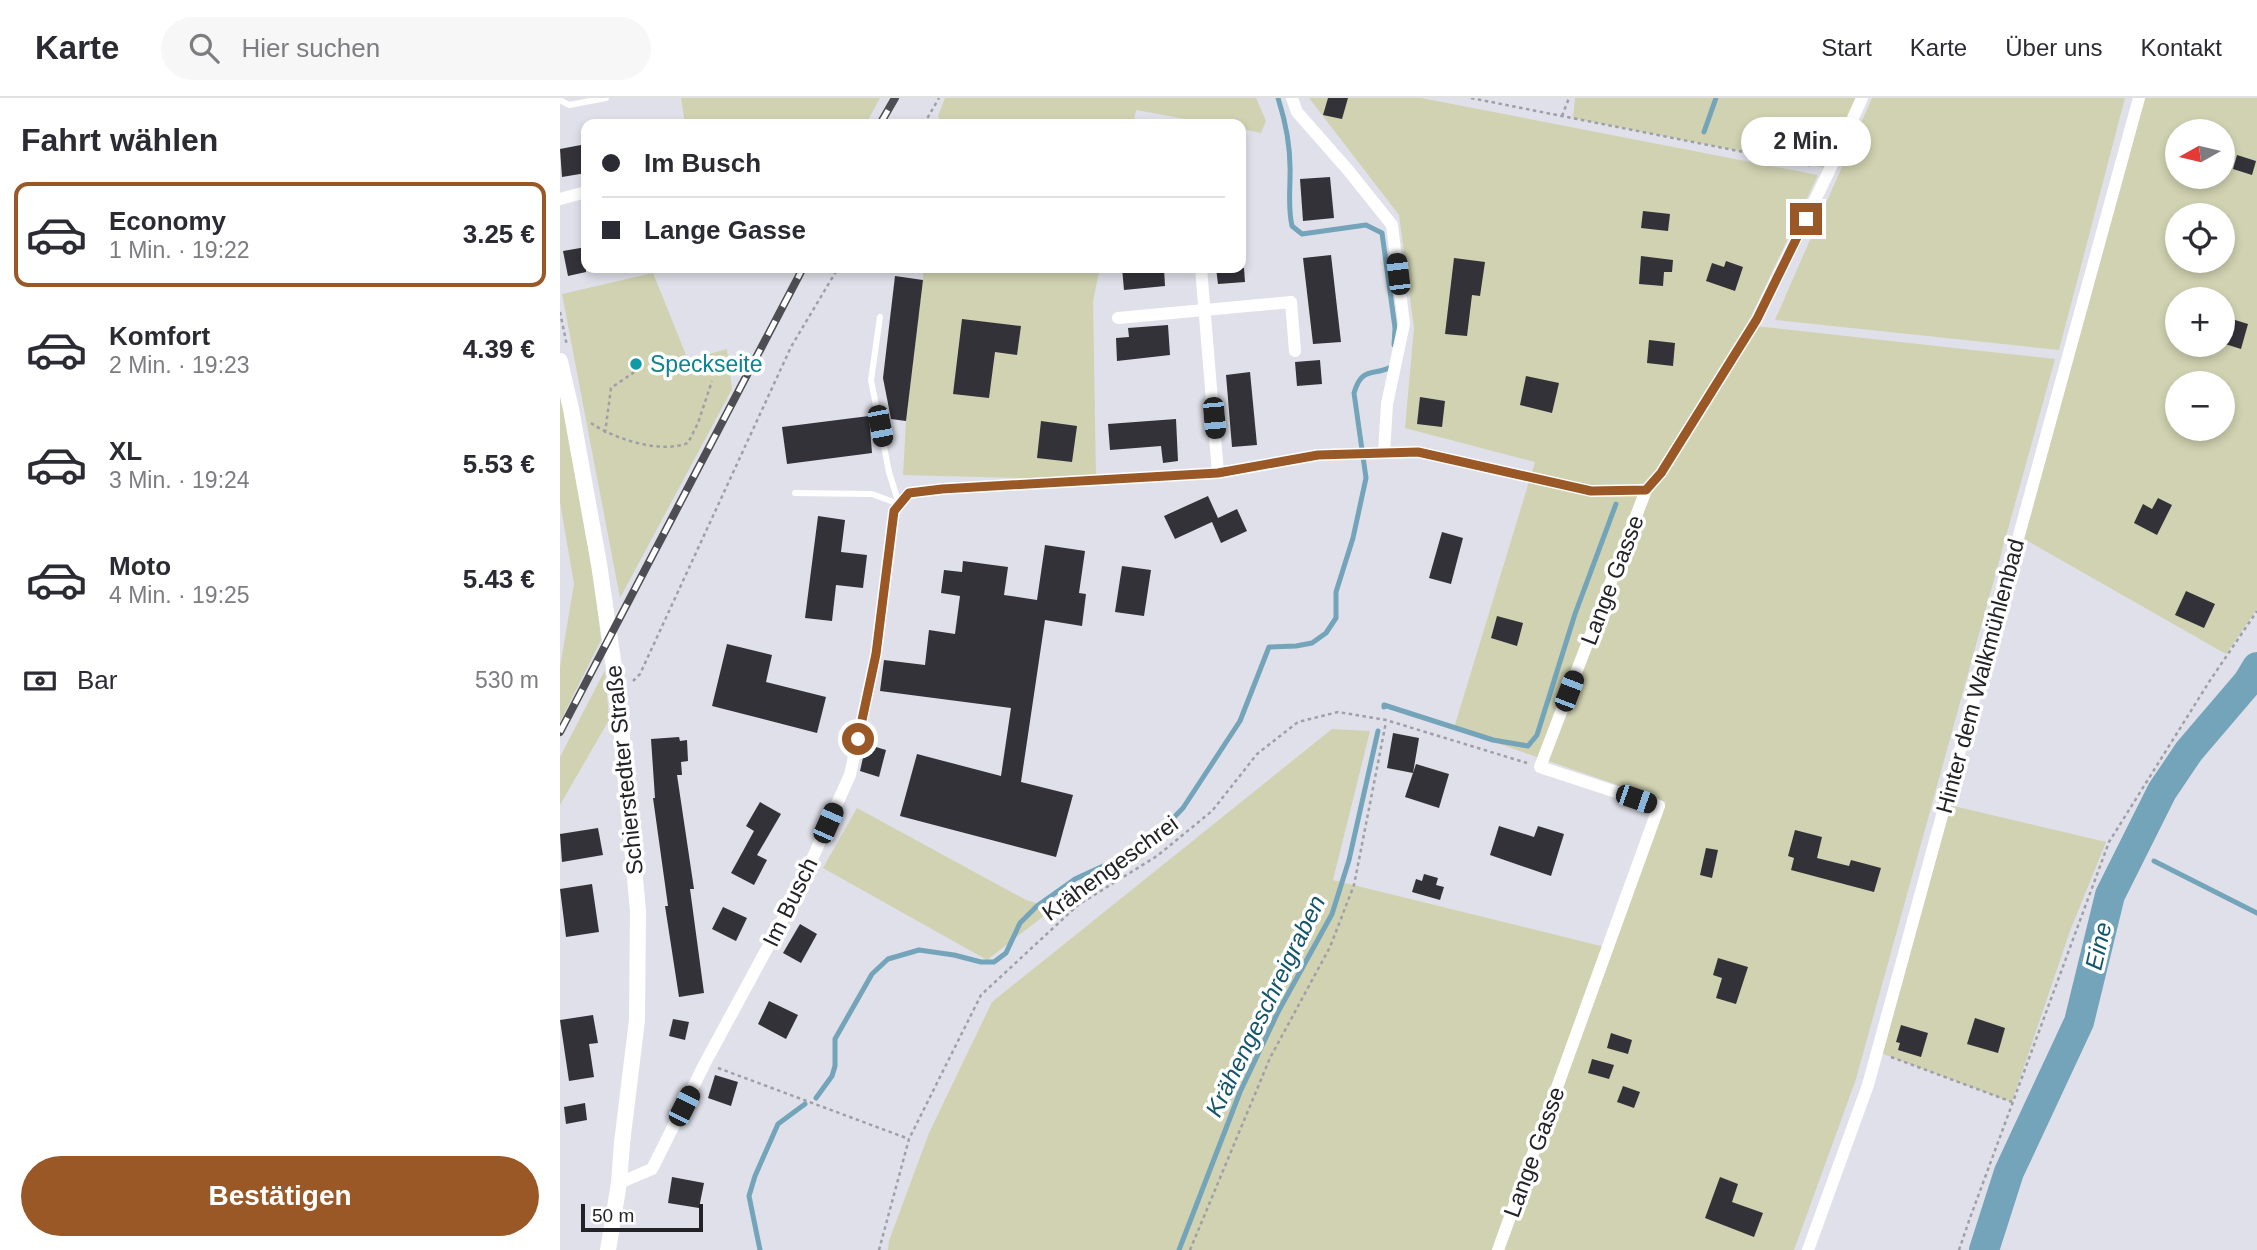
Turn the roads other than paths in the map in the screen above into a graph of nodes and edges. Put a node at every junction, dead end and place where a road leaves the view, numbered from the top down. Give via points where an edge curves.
1 (606, 98) edge
2 (1293, 98) edge
3 (1862, 98) edge
4 (2139, 98) edge
5 (560, 100) edge
6 (581, 193) edge
7 (560, 199) edge
8 (1201, 273) edge
9 (1205, 310) junction
10 (880, 317) dead end
11 (1118, 317) dead end
12 (1295, 351) dead end
13 (560, 361) edge
14 (1379, 453) junction
15 (1218, 473) junction
16 (1646, 490) junction
17 (795, 493) dead end
18 (899, 504) junction
19 (619, 1183) junction
20 (608, 1250) edge
21 (1498, 1250) edge
22 (1808, 1250) edge

1 - 5 lane via 569,105
2 - 14 street via 1297,112 1392,225 1405,324
3 - 16 street, Lange Gasse via 1757,319
4 - 22 street, Hinter dem Walkmühlenbad via 1878,1052
6 - 7 street
8 - 9 street
9 - 11 street
9 - 12 street via 1291,302
9 - 15 street
10 - 18 lane via 871,380
13 - 19 street, Schierstedter Straße via 600,564 618,695 638,911 637,1020
14 - 15 street via 1318,455
14 - 16 street via 1418,452 1591,491
15 - 18 street via 942,489 909,493
16 - 21 street, Lange Gasse via 1540,767 1660,807
17 - 18 lane via 872,494
18 - 19 street, Im Busch via 894,511 876,654 850,775 795,897 652,1169
19 - 20 street, Schierstedter Straße

